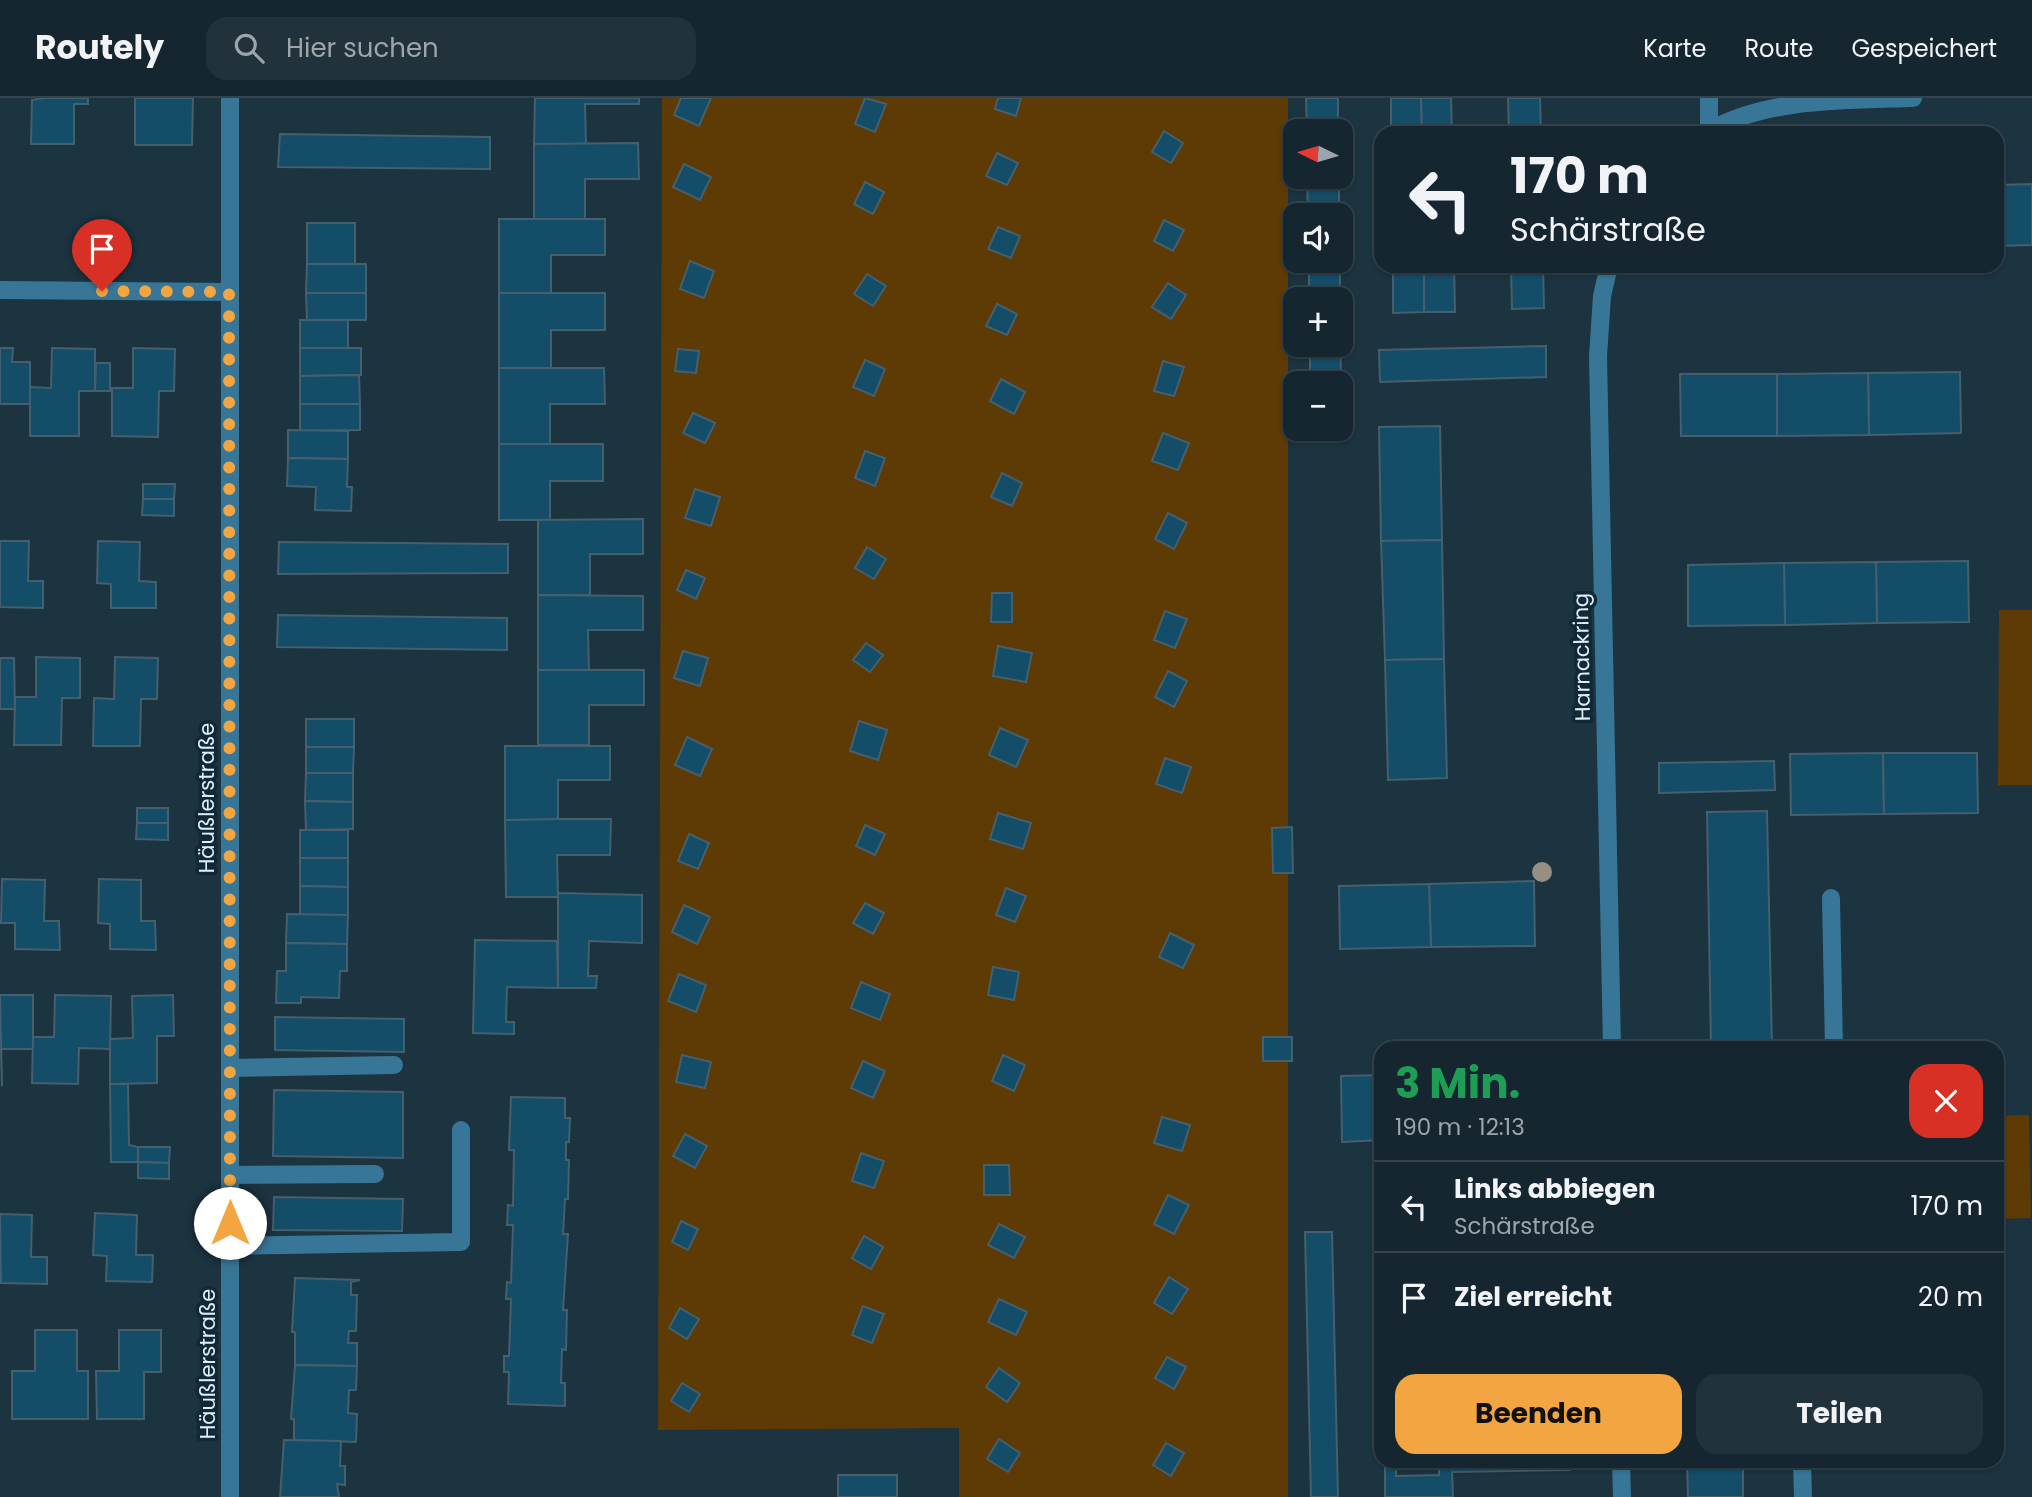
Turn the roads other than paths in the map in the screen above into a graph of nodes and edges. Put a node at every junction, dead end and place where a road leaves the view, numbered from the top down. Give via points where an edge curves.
1 (230, 98) edge
2 (1709, 98) edge
3 (1913, 98) edge
4 (1707, 126) edge
5 (1719, 126) edge
6 (1608, 273) edge
7 (0, 290) edge
8 (229, 292) junction
9 (1831, 898) dead end
10 (1612, 1041) edge
11 (1834, 1041) edge
12 (394, 1065) dead end
13 (230, 1068) junction
14 (461, 1130) dead end
15 (374, 1174) dead end
16 (230, 1175) junction
17 (230, 1246) junction
18 (1621, 1468) edge
19 (1802, 1468) edge
20 (230, 1497) edge
21 (1622, 1497) edge
22 (1803, 1497) edge

1 - 8 street, Häußlerstraße
2 - 4 street
3 - 5 street via 1784,104
6 - 10 street, Harnackring via 1598,356
7 - 8 street
8 - 13 street, Häußlerstraße
9 - 11 street
12 - 13 street
13 - 16 street, Häußlerstraße
14 - 17 street via 461,1242
15 - 16 street
16 - 17 street, Häußlerstraße
17 - 20 street, Häußlerstraße
18 - 21 street
19 - 22 street

